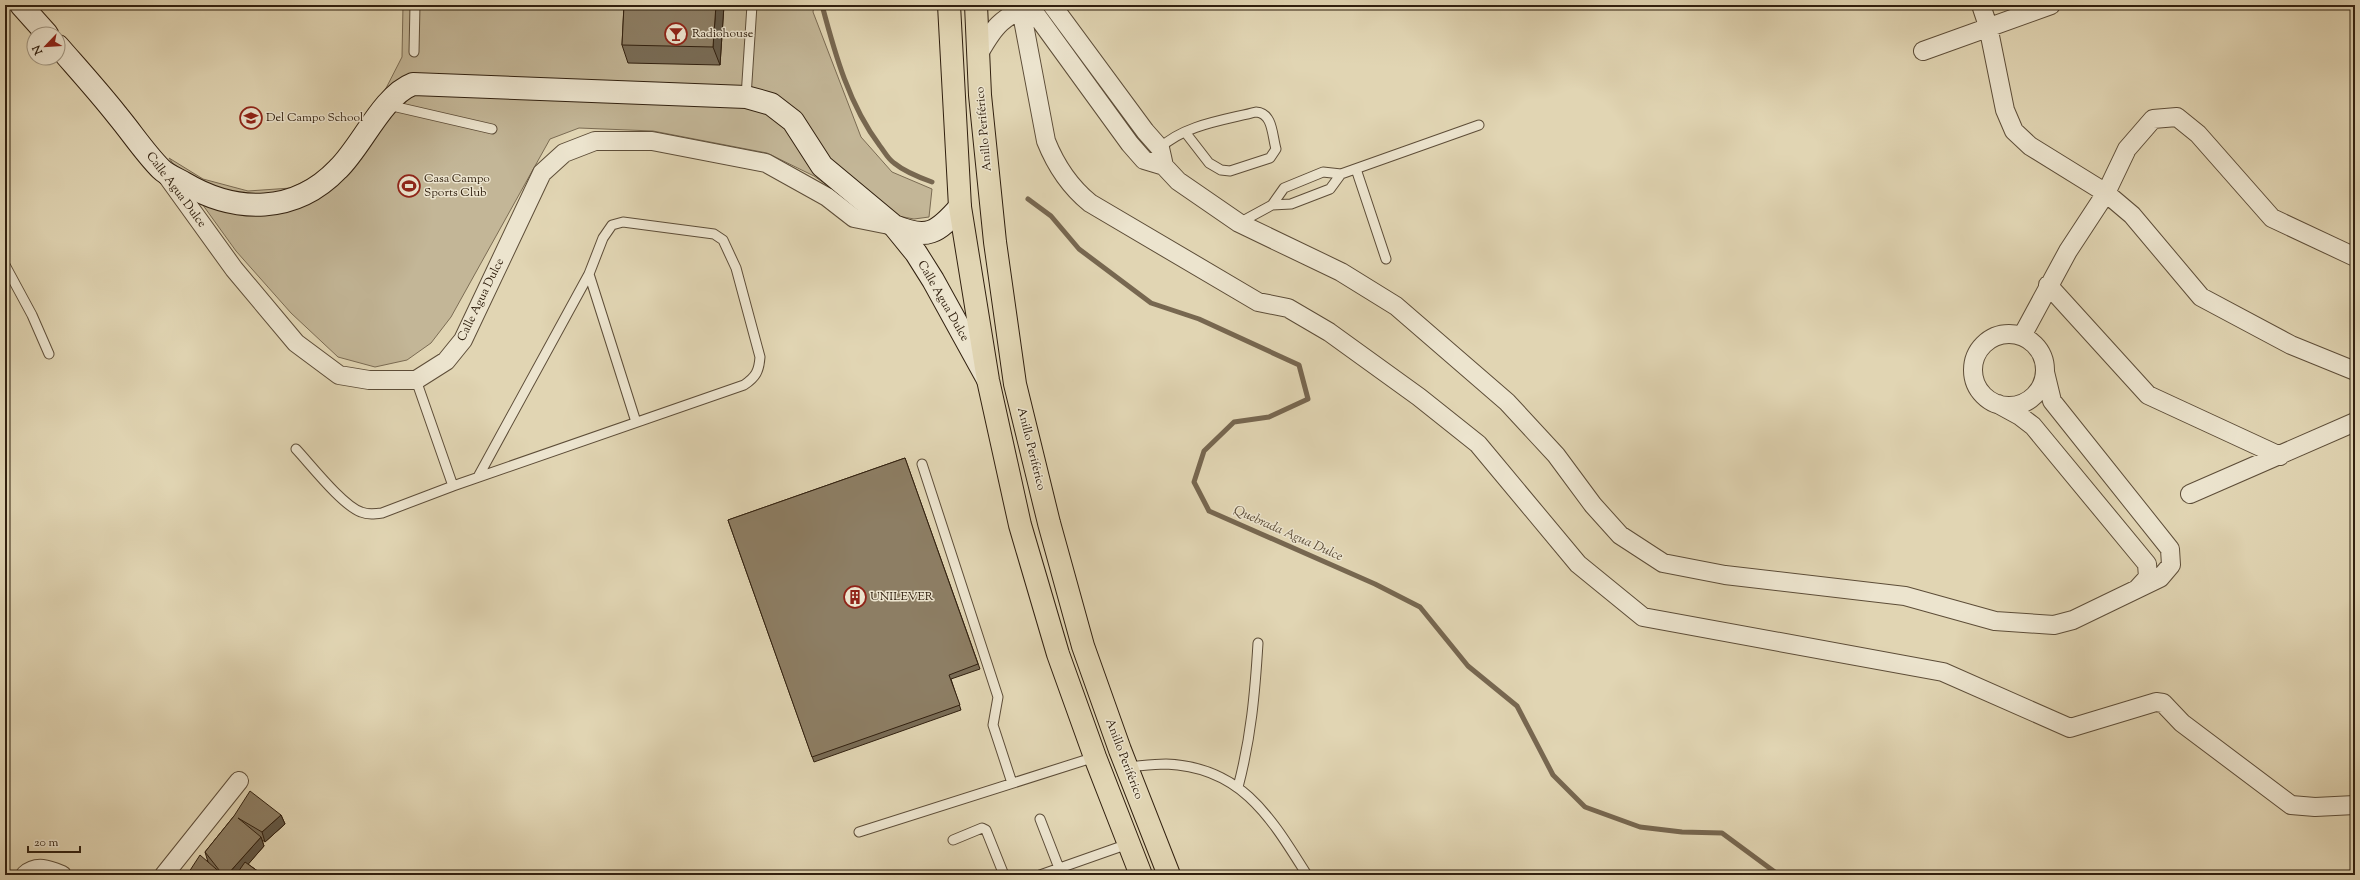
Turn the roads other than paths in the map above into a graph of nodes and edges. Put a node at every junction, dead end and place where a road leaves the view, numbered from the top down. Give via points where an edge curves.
1 (21, 5) edge
2 (415, 5) edge
3 (752, 5) edge
4 (949, 5) edge
5 (976, 5) edge
6 (1052, 5) edge
7 (1981, 5) edge
8 (2051, 5) edge
9 (1021, 9) junction
10 (40, 26) edge
11 (1988, 26) junction
12 (1923, 51) dead end
13 (414, 52) dead end
14 (66, 55) edge
15 (978, 55) junction
16 (746, 97) junction
17 (387, 105) junction
18 (1479, 125) dead end
19 (492, 129) dead end
20 (1185, 132) junction
21 (1160, 148) junction
22 (1164, 166) junction
23 (1356, 169) junction
24 (162, 170) junction
25 (1341, 174) junction
26 (2106, 193) junction
27 (1272, 205) junction
28 (960, 207) junction
29 (1239, 223) junction
30 (894, 226) junction
31 (2355, 256) edge
32 (1386, 259) dead end
33 (5, 265) edge
34 (589, 274) junction
35 (2048, 285) junction
36 (2022, 336) junction
37 (50, 354) dead end
38 (2355, 371) edge
39 (2045, 372) junction
40 (416, 380) junction
41 (988, 380) junction
42 (1998, 404) junction
43 (636, 422) junction
44 (2355, 422) edge
45 (296, 449) dead end
46 (2280, 456) junction
47 (922, 464) dead end
48 (478, 477) junction
49 (453, 486) junction
50 (2190, 494) dead end
51 (2136, 590) junction
52 (1258, 643) dead end
53 (1094, 757) junction
54 (1127, 767) junction
55 (239, 781) dead end
56 (1012, 783) junction
57 (1238, 787) junction
58 (2355, 804) edge
59 (1040, 819) dead end
60 (859, 832) dead end
61 (953, 840) dead end
62 (1128, 844) junction
63 (1059, 868) junction
64 (25, 875) edge
65 (62, 875) edge
66 (164, 875) edge
67 (1004, 875) edge
68 (1040, 875) edge
69 (1141, 875) edge
70 (1169, 875) edge
71 (1307, 875) edge

1 - 10 street
2 - 13 lane
3 - 16 lane
4 - 28 highway
5 - 15 highway, Anillo Periférico
6 - 21 street
7 - 11 street
8 - 11 street
9 - 15 street via 1006,16 993,29
9 - 22 street via 1029,5 1144,160
9 - 58 street via 1046,141 1052,157 1074,190 1090,203 1258,302 1288,308 1329,332 1419,397 1478,444 1578,564 1643,617 1943,672 2070,728 2156,702 2163,703 2182,723 2291,805 2315,807
11 - 12 street
11 - 26 street via 2005,110 2014,131 2030,146
14 - 24 street, Calle Agua Dulce
15 - 54 highway, Anillo Periférico via 995,242 1015,384 1049,523 1083,646
16 - 17 street via 413,84 404,87
16 - 30 street via 771,104 793,121 822,166
17 - 19 lane
17 - 24 street via 345,163 328,180 304,196 280,204 245,206 198,192
18 - 23 lane
20 - 20 lane via 1263,112 1268,116 1276,149 1270,158 1230,171 1221,170 1209,163
20 - 21 lane
21 - 22 street
22 - 29 street via 1178,181
23 - 25 lane
23 - 32 lane
24 - 40 street, Calle Agua Dulce via 234,269 296,343 338,375 368,380
25 - 27 lane via 1330,189 1291,204
25 - 27 lane via 1323,172 1284,188
26 - 31 street via 2127,149 2153,119 2177,117 2198,134 2272,218
26 - 35 street
26 - 38 street via 2132,215 2201,297 2291,345
27 - 29 lane
28 - 30 street, Calle Agua Dulce via 934,232 912,234
28 - 41 highway
29 - 51 street via 1340,272 1396,306 1507,402 1556,455 1593,505 1620,535 1663,563 1725,575 1905,596 1996,621 2054,625 2073,620
30 - 40 street, Calle Agua Dulce via 854,218 827,197 766,163 652,141 595,141 564,153 542,173 463,340 446,361
30 - 41 street, Calle Agua Dulce via 916,253 933,280
33 - 37 lane
34 - 43 lane
34 - 43 lane via 603,238 612,225 623,222 714,234 723,240 736,268 760,357 760,369 755,378 744,385
34 - 48 lane
35 - 36 street
35 - 46 street via 2148,395
36 - 39 street via 2038,348
36 - 42 street via 2011,333 1999,334 1980,347 1975,357 1972,369 1979,391
39 - 42 street via 2039,390 2031,398 2021,404
39 - 51 street via 2052,401 2170,549 2171,565 2160,578
40 - 49 lane
41 - 53 highway via 1020,525 1058,654
42 - 51 street via 2033,426 2147,564 2148,577
43 - 48 lane
44 - 46 street
45 - 49 lane via 349,505 372,515
46 - 50 street
47 - 56 lane via 998,697 993,725
48 - 49 lane
52 - 57 lane via 1249,748
53 - 56 lane
53 - 62 highway
54 - 57 lane via 1166,764 1205,770
54 - 70 highway, Anillo Periférico
55 - 66 street
56 - 60 lane
57 - 71 lane via 1274,823
59 - 63 lane
61 - 67 lane via 982,828 986,830
62 - 63 lane
62 - 69 highway
63 - 68 lane
64 - 65 street via 35,869 45,868

